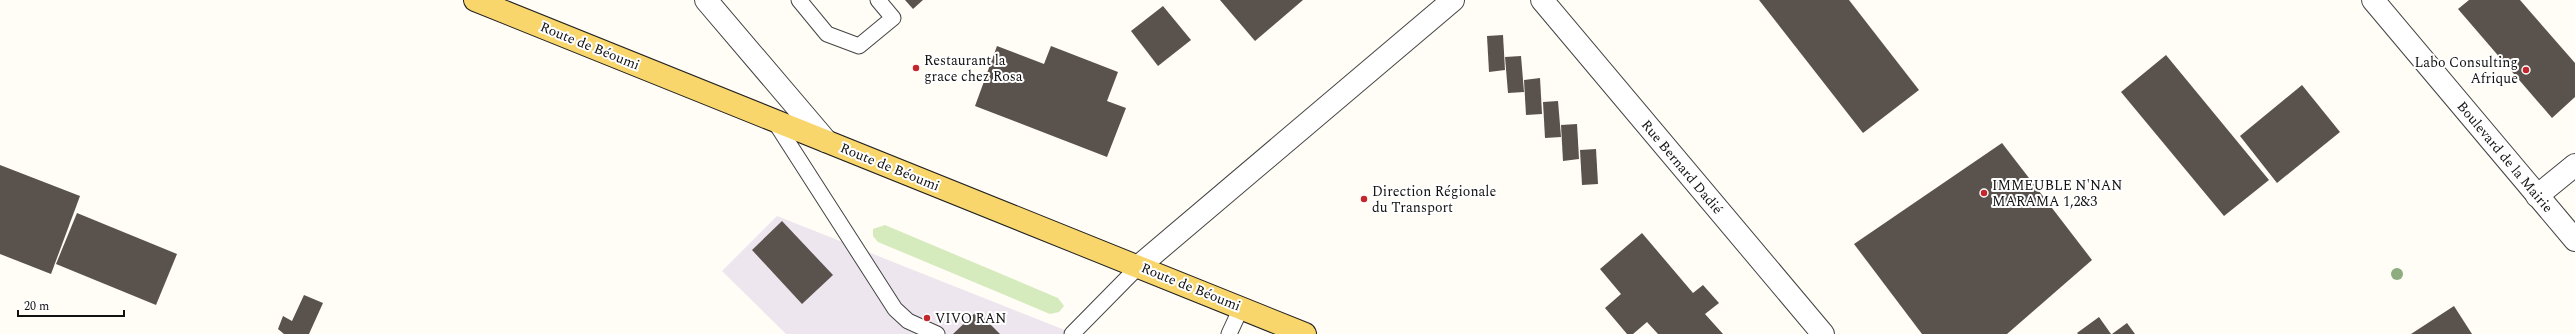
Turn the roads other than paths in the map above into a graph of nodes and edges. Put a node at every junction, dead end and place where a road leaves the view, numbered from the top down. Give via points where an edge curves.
1 (475, 0) edge
2 (799, 0) edge
3 (878, 0) edge
4 (1453, 0) edge
5 (1542, 0) edge
6 (2373, 0) edge
7 (714, 3) edge
8 (772, 118) junction
9 (826, 141) junction
10 (2575, 164) edge
11 (2537, 196) junction
12 (2575, 240) edge
13 (1139, 266) junction
14 (1240, 308) junction
15 (937, 334) edge
16 (1072, 334) edge
17 (1229, 334) edge
18 (1305, 334) edge
19 (1822, 334) edge

1 - 8 main road, Route de Béoumi
2 - 3 lane via 827,34 859,46 893,18
4 - 13 street
5 - 19 street, Rue Bernard Dadié
6 - 11 street, Boulevard de la Mairie
7 - 9 street
8 - 9 main road, Route de Béoumi
8 - 15 lane via 895,309 908,321
9 - 13 main road, Route de Béoumi
10 - 11 street
11 - 12 street, Boulevard de la Mairie
13 - 14 main road, Route de Béoumi
13 - 16 lane
14 - 17 lane
14 - 18 main road, Route de Béoumi

